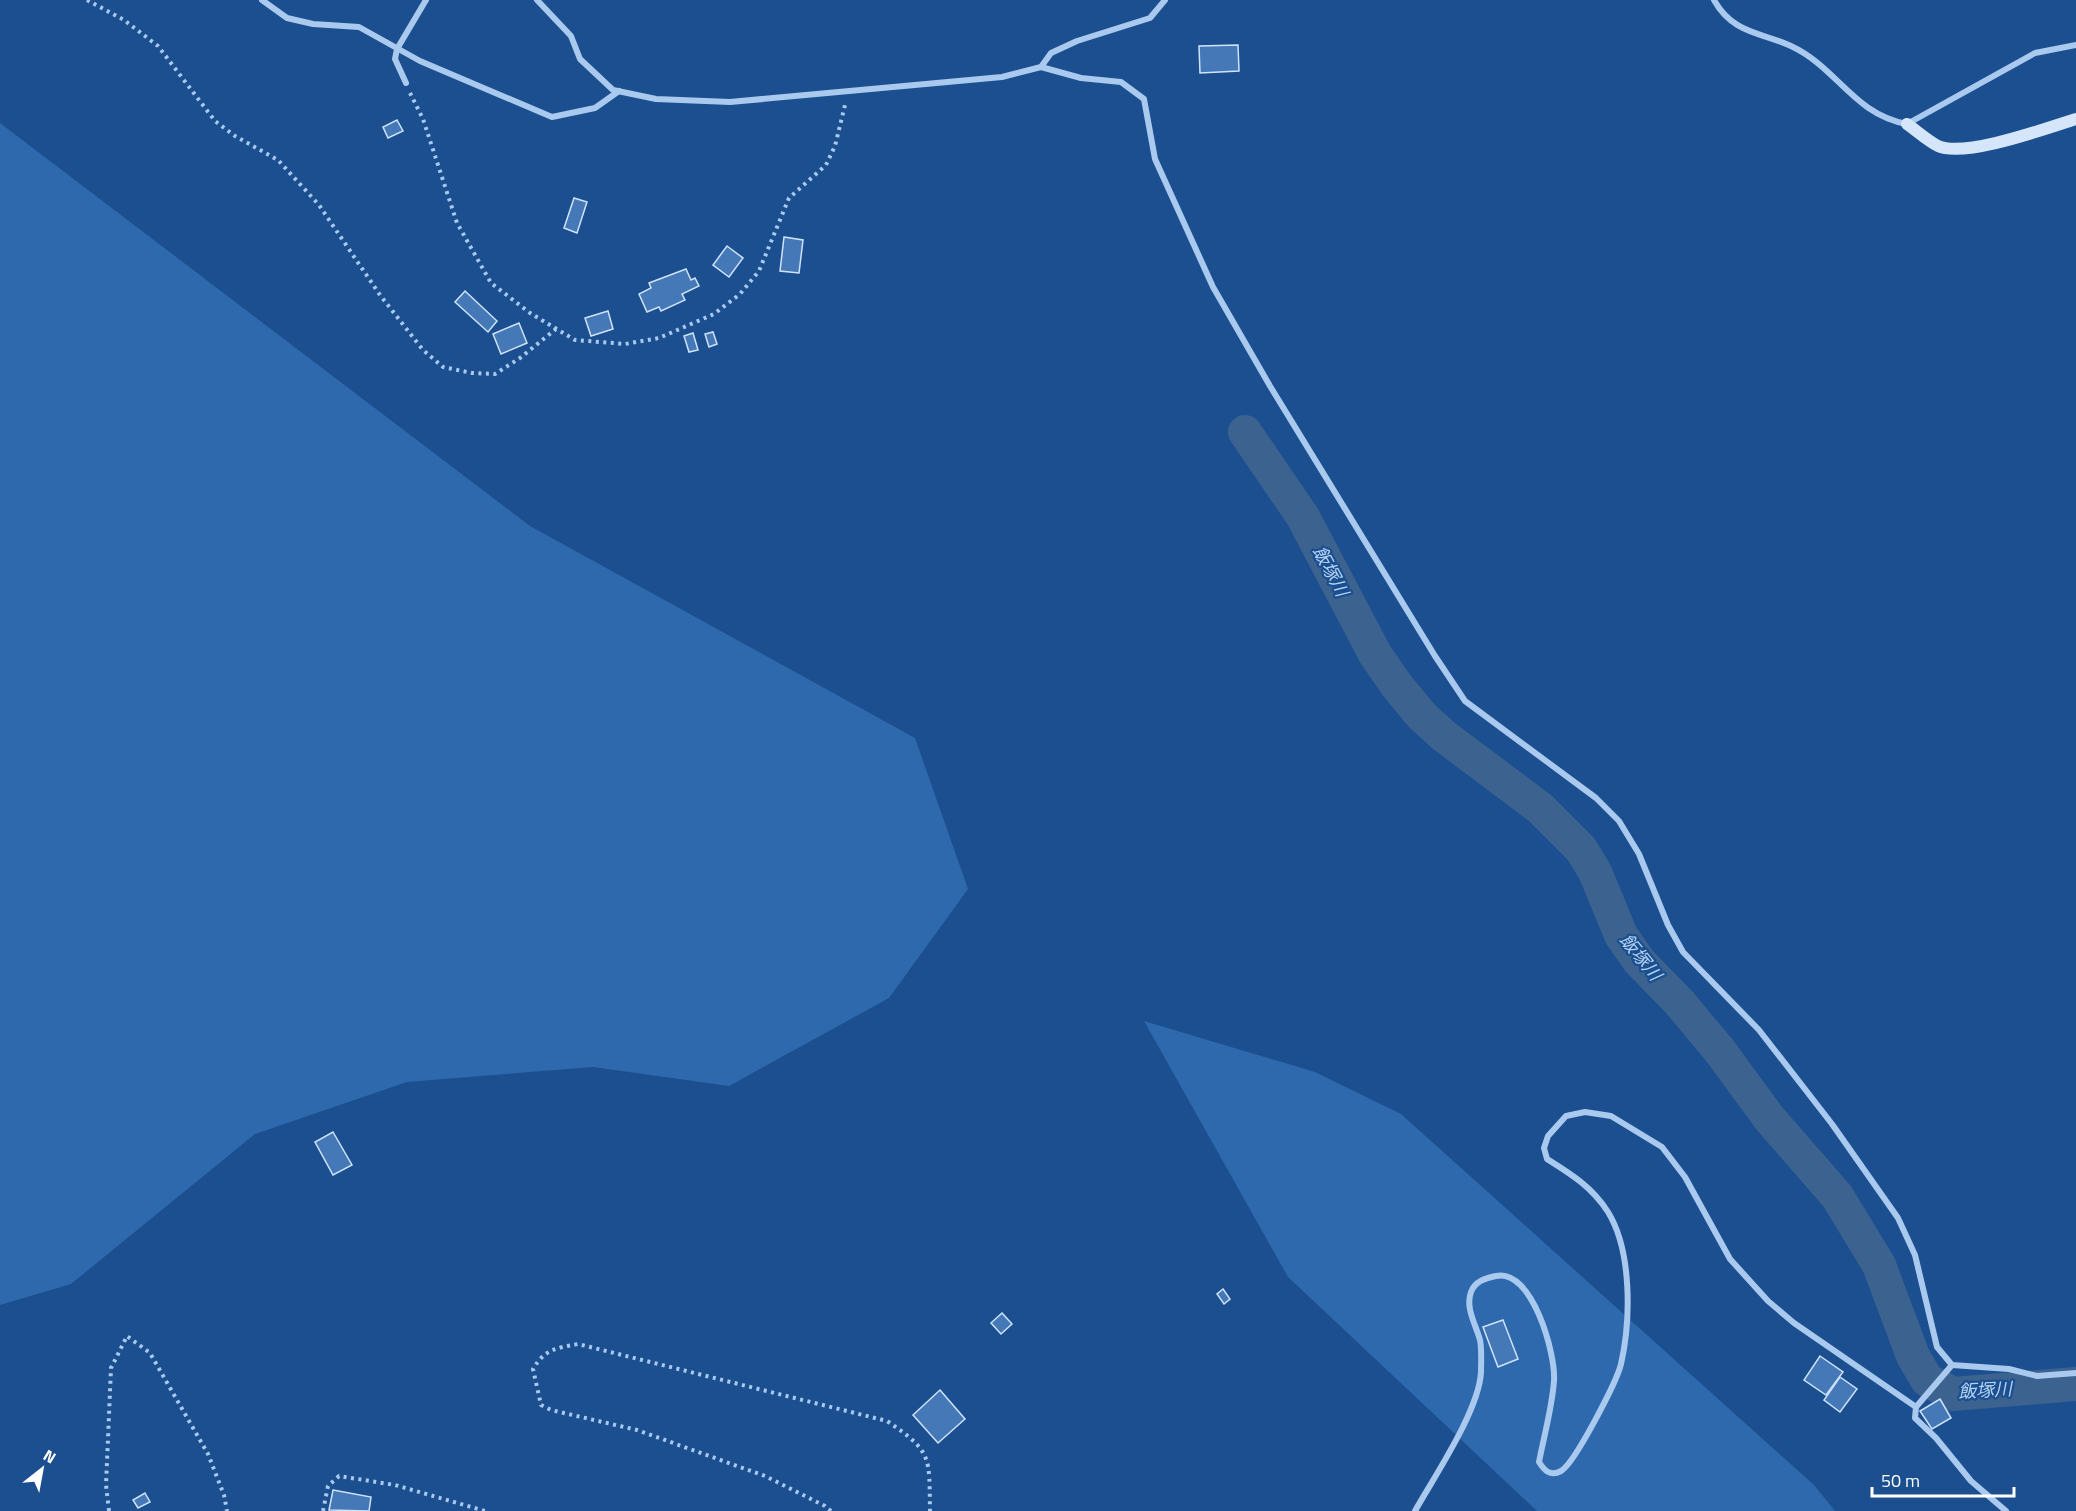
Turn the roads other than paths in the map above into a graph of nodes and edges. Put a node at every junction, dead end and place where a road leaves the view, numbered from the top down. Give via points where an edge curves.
1 (262, 0) edge
2 (426, 0) edge
3 (537, 0) edge
4 (1165, 0) edge
5 (1714, 0) edge
6 (2076, 45) edge
7 (397, 49) junction
8 (1041, 67) junction
9 (406, 83) road end
10 (619, 91) junction
11 (2076, 119) edge
12 (1907, 124) junction
13 (1952, 1365) junction
14 (2076, 1373) edge
15 (1916, 1407) junction
16 (1414, 1511) edge
17 (2006, 1511) edge

1 - 7 street via 286,18 359,27
2 - 7 street
3 - 10 street via 571,36 580,59 613,90
4 - 8 street via 1150,18 1077,41 1051,53
5 - 12 street via 1720,10 1749,33 1791,46 1823,66 1863,106 1890,121
6 - 12 street via 2035,53
7 - 9 street via 395,59
7 - 10 street via 552,117 595,108
8 - 10 street via 1002,77 730,102 656,99
8 - 13 street via 1081,78 1121,82 1144,99 1155,159 1213,287 1435,656 1465,701 1596,798 1619,821 1639,854 1683,952 1759,1030 1898,1218 1916,1255 1937,1347
11 - 12 street via 1993,143 1960,147 1940,146
13 - 14 street via 2009,1369 2037,1376
13 - 15 street
15 - 16 street via 1768,1301 1730,1259 1685,1177 1662,1147 1611,1116 1585,1112 1566,1116 1548,1136 1544,1148 1547,1159 1587,1184 1608,1212 1621,1240 1628,1295 1621,1365 1585,1439 1562,1471 1546,1471 1539,1462 1554,1380 1548,1343 1531,1298 1515,1279 1503,1274 1482,1279 1471,1291 1469,1308 1481,1343 1480,1375 1471,1406
15 - 17 street via 1915,1418 1971,1481

